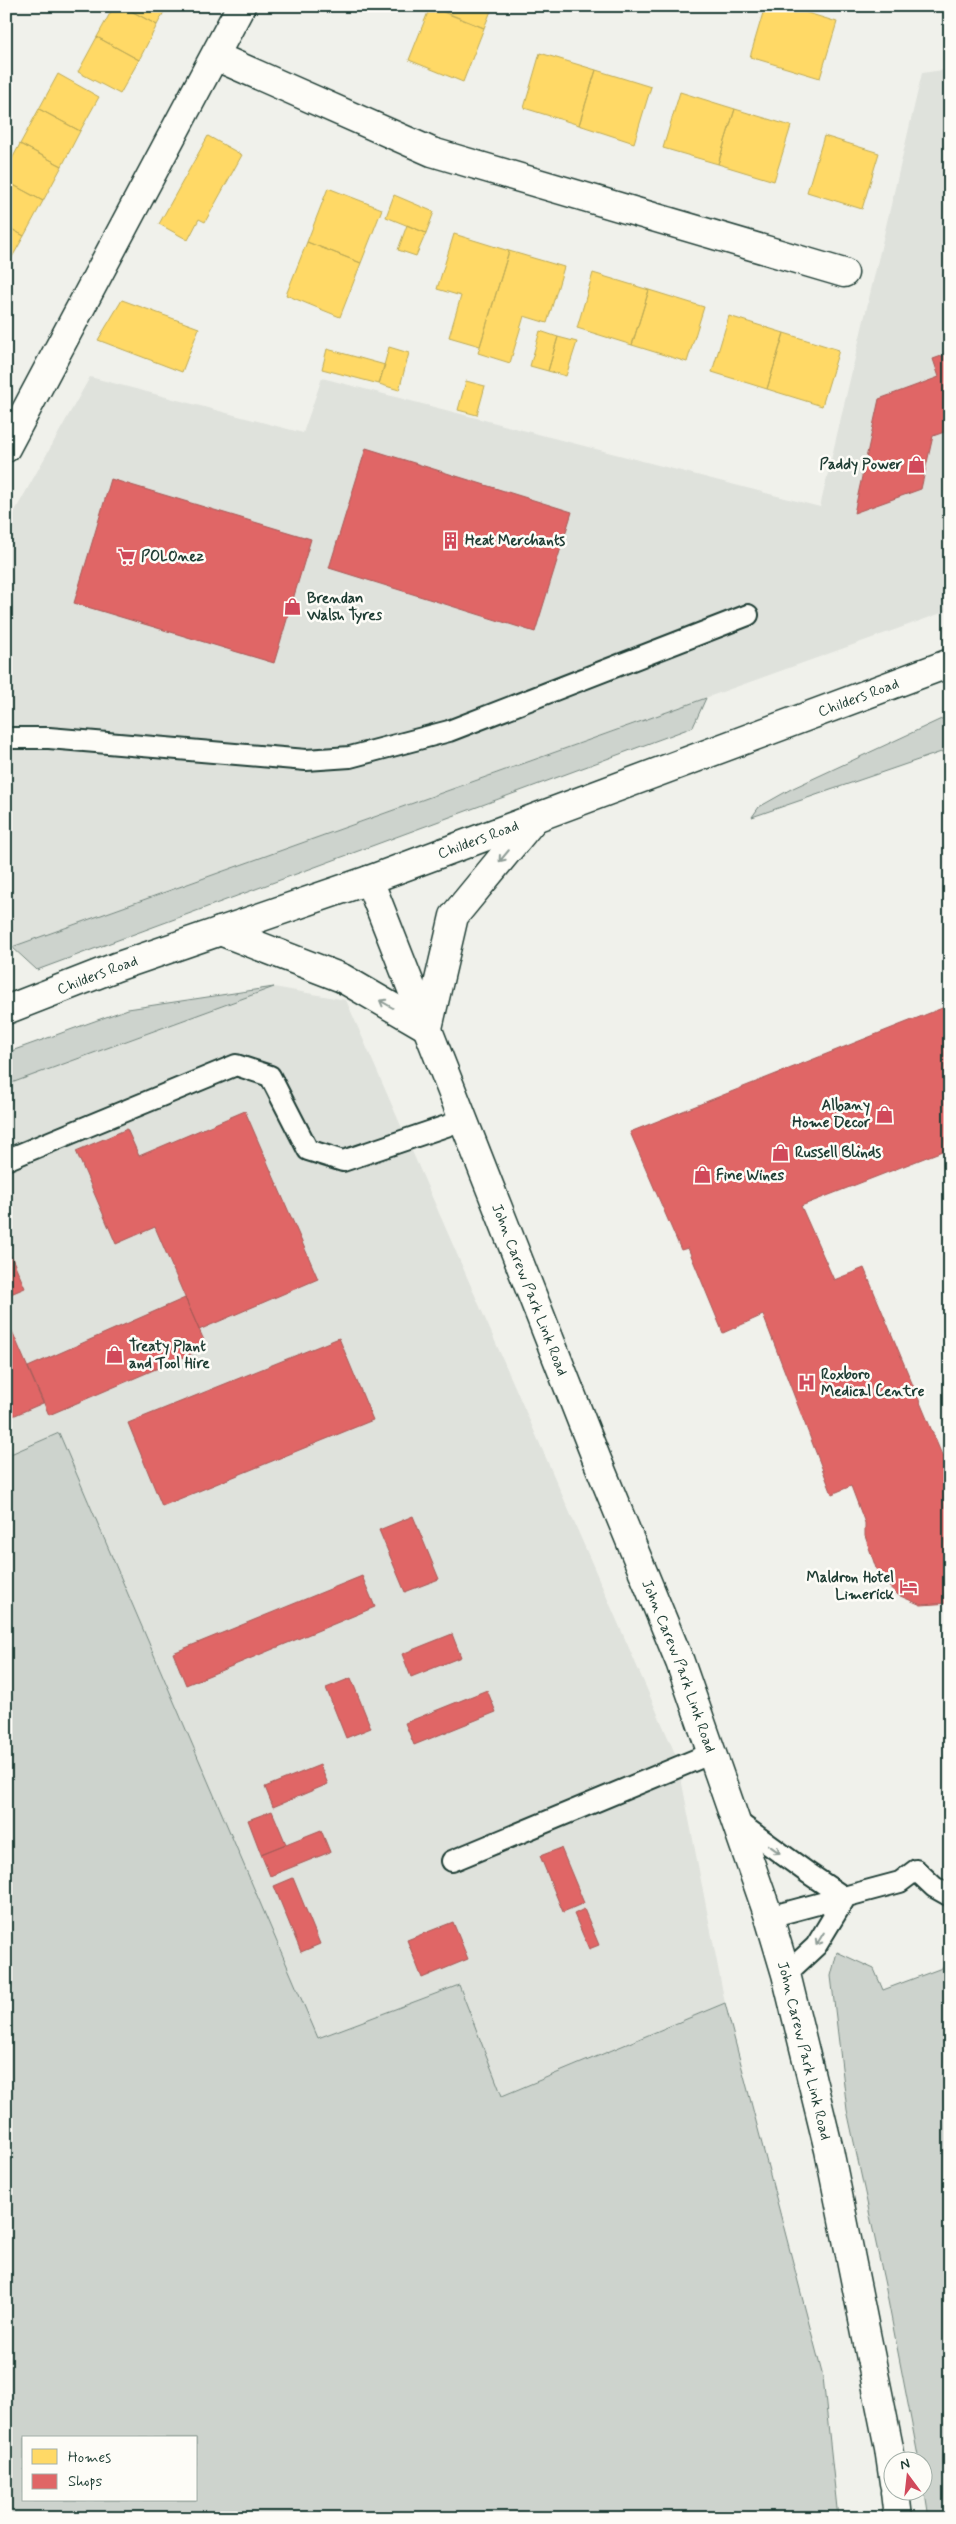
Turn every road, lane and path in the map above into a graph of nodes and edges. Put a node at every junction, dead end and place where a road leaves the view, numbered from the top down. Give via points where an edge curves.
1 (241, 6) edge
2 (215, 56) junction
3 (844, 273) dead end
4 (6, 448) edge
5 (748, 615) dead end
6 (950, 663) edge
7 (6, 738) edge
8 (535, 818) junction
9 (369, 880) junction
10 (220, 930) junction
11 (6, 1010) edge
12 (428, 1028) junction
13 (464, 1120) junction
14 (6, 1160) edge
15 (712, 1753) junction
16 (735, 1820) junction
17 (452, 1861) dead end
18 (950, 1896) edge
19 (846, 1898) junction
20 (769, 1917) junction
21 (786, 1974) junction
22 (890, 2452) edge
23 (896, 2502) edge
24 (898, 2518) edge

1 - 2 main road
2 - 3 main road via 432,152
2 - 4 main road
5 - 7 lane via 449,731 350,757 306,760 49,738
6 - 8 main road, Childers Road
8 - 9 main road, Childers Road
8 -> 12 main road via 454,916
9 - 10 main road, Childers Road
9 - 12 main road, John Carew Park Link Road
10 - 11 main road, Childers Road
12 -> 10 main road via 342,978
12 - 13 main road, John Carew Park Link Road
13 - 14 lane via 343,1161 308,1150 270,1076 236,1065
13 - 15 main road, John Carew Park Link Road via 680,1662
15 - 16 main road, John Carew Park Link Road
15 - 17 lane
16 -> 19 lane
16 - 20 main road, John Carew Park Link Road
18 - 19 lane via 934,1887 916,1870 900,1882
19 - 20 lane
19 -> 21 lane via 816,1946
20 - 21 main road, John Carew Park Link Road
21 - 22 main road, John Carew Park Link Road via 829,2150
23 - 24 main road

